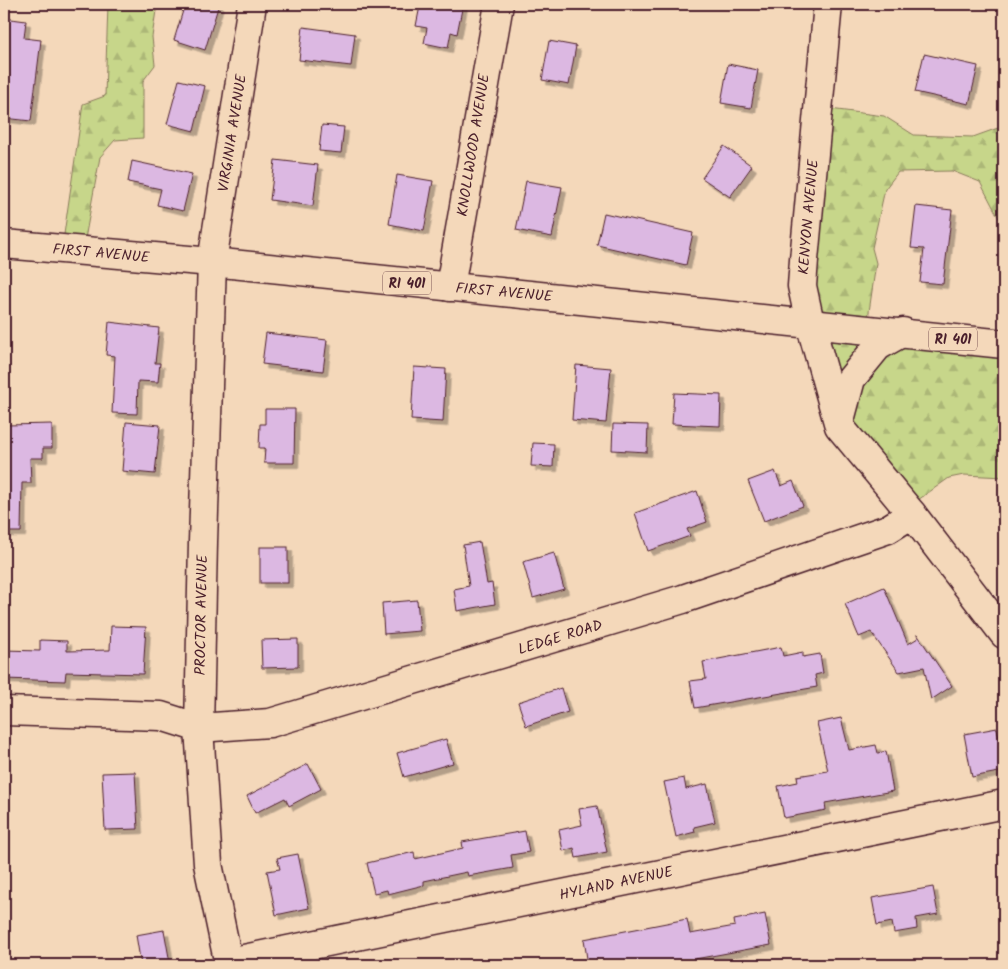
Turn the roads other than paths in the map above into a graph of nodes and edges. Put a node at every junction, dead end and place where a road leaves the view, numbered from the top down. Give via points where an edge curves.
1 (252, 4) edge
2 (498, 4) edge
3 (828, 4) edge
4 (4, 244) edge
5 (212, 262) junction
6 (450, 287) junction
7 (810, 323) junction
8 (903, 332) junction
9 (1004, 344) edge
10 (839, 426) junction
11 (912, 514) junction
12 (1004, 634) edge
13 (4, 711) edge
14 (199, 728) junction
15 (1004, 804) edge
16 (229, 964) edge

1 - 5 street, VIRGINIA AVENUE
2 - 6 street, KNOLLWOOD AVENUE
3 - 7 street, KENYON AVENUE via 802,286
4 - 5 street, FIRST AVENUE / RI 401
5 - 6 street, FIRST AVENUE / RI 401
5 - 14 street, PROCTOR AVENUE
6 - 7 street, FIRST AVENUE / RI 401
7 - 8 street, FIRST AVENUE / RI 401
7 - 10 street, KENYON AVENUE
8 - 9 street, FIRST AVENUE / RI 401
8 - 10 street via 878,346 851,379
10 - 11 street, KENYON AVENUE
11 - 12 street, KENYON AVENUE
11 - 14 street, LEDGE ROAD via 879,532 683,599 497,656 270,724
13 - 14 street via 161,716
14 - 16 street, PROCTOR AVENUE via 208,864
15 - 16 street, HYLAND AVENUE

